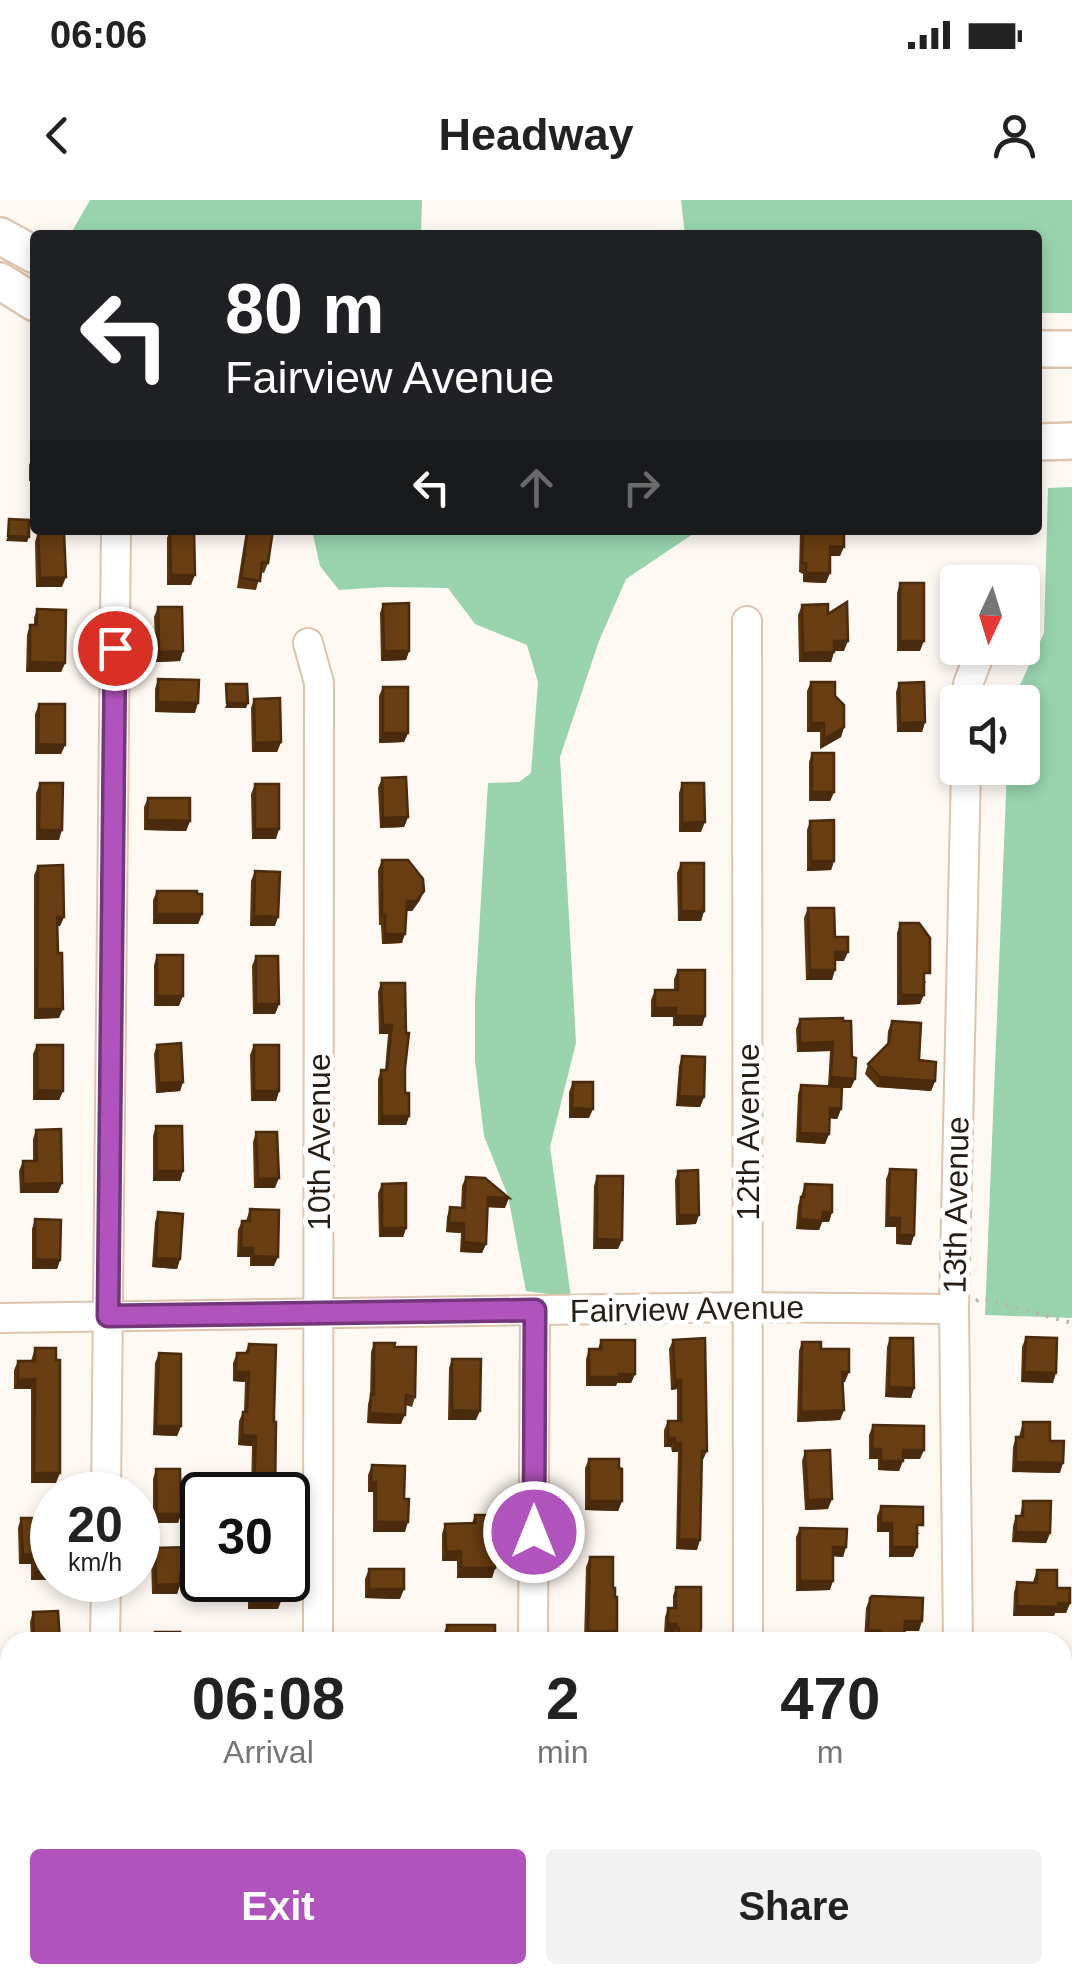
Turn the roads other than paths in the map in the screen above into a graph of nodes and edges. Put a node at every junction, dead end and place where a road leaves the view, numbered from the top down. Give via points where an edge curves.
1 (0, 236) edge
2 (30, 252) edge
3 (0, 281) edge
4 (30, 300) edge
5 (1072, 349) edge
6 (1042, 350) edge
7 (1042, 442) edge
8 (1072, 442) edge
9 (116, 535) edge
10 (747, 621) dead end
11 (308, 643) dead end
12 (966, 785) edge
13 (748, 1307) junction
14 (954, 1309) junction
15 (535, 1310) junction
16 (320, 1314) junction
17 (108, 1316) junction
18 (0, 1318) edge
19 (106, 1472) edge
20 (106, 1602) edge
21 (105, 1632) edge
22 (318, 1632) edge
23 (533, 1632) edge
24 (748, 1632) edge
25 (958, 1632) edge

1 - 2 main road
3 - 4 main road
5 - 6 main road
7 - 8 main road
9 - 17 street
10 - 13 street, 12th Avenue
11 - 16 street, 10th Avenue via 319,683
12 - 14 street, 13th Avenue
13 - 14 street, Fairview Avenue
13 - 15 street, Fairview Avenue
13 - 24 street, 12th Avenue
14 - 25 street, 13th Avenue
15 - 16 street, Fairview Avenue
15 - 23 street
16 - 17 street, Fairview Avenue
16 - 22 street, 10th Avenue
17 - 18 street, Fairview Avenue
17 - 19 street
20 - 21 street

